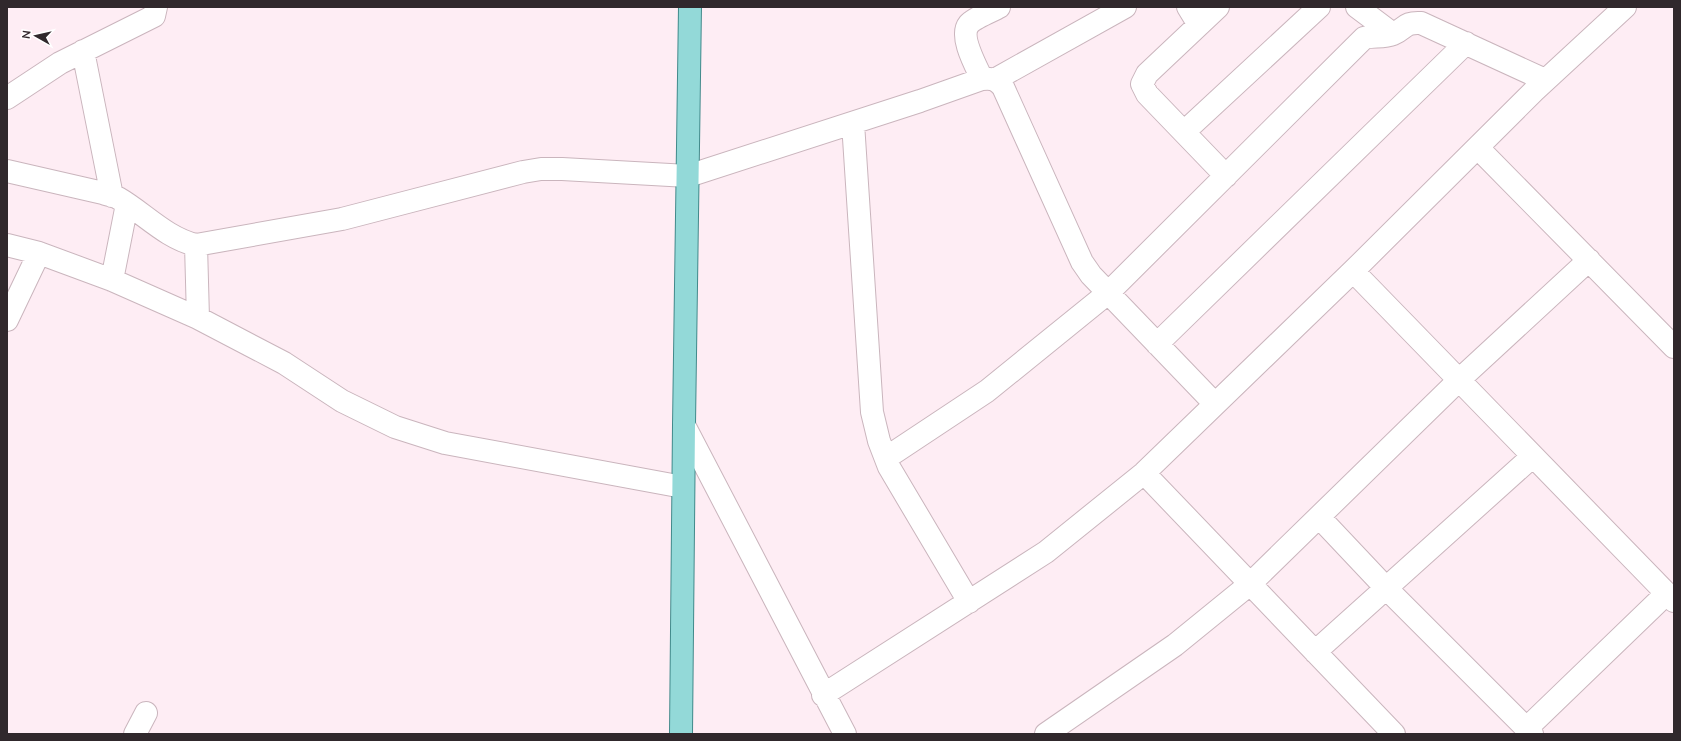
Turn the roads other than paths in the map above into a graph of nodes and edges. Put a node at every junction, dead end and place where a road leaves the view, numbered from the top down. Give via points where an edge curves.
1 (156, 7) edge
2 (690, 7) edge
3 (999, 7) edge
4 (1125, 7) edge
5 (1218, 7) edge
6 (1319, 7) edge
7 (1357, 7) edge
8 (1625, 7) edge
9 (1193, 16) edge
10 (1393, 34) junction
11 (1466, 44) junction
12 (83, 51) junction
13 (989, 79) junction
14 (1545, 80) junction
15 (7, 98) edge
16 (853, 123) junction
17 (1184, 132) junction
18 (1478, 148) junction
19 (7, 171) edge
20 (688, 176) junction
21 (1226, 176) junction
22 (120, 200) junction
23 (7, 245) edge
24 (196, 245) junction
25 (39, 253) junction
26 (1589, 260) junction
27 (1353, 271) junction
28 (112, 280) junction
29 (1108, 293) junction
30 (198, 318) junction
31 (7, 320) edge
32 (1157, 344) junction
33 (1674, 346) edge
34 (1459, 380) junction
35 (1215, 404) junction
36 (684, 426) junction
37 (1533, 456) junction
38 (886, 458) junction
39 (1144, 473) junction
40 (683, 487) junction
41 (1319, 517) junction
42 (1250, 584) junction
43 (1386, 588) junction
44 (1670, 597) edge
45 (968, 602) junction
46 (1315, 652) junction
47 (823, 695) junction
48 (146, 713) dead end
49 (1530, 731) edge
50 (135, 734) edge
51 (682, 734) edge
52 (845, 734) edge
53 (1046, 734) edge
54 (1394, 734) edge

1 - 12 street via 154,16
2 - 20 main road
3 - 13 street via 970,23 966,31 966,39
4 - 13 street
5 - 9 street
6 - 17 street
7 - 10 street
8 - 14 street
9 - 17 street via 1142,84 1146,94
10 - 11 street via 1411,22 1421,23
10 - 21 street via 1364,38
11 - 14 street
11 - 32 street
12 - 15 street
12 - 22 street
13 - 16 street
13 - 29 street via 1003,87 1082,262
14 - 18 street
16 - 20 street
16 - 38 street via 872,412
17 - 21 street
18 - 26 street
18 - 27 street
19 - 22 street via 103,193
20 - 24 street via 541,169 342,219
20 - 36 main road
21 - 29 street
22 - 24 street via 174,236
22 - 28 street
23 - 25 street
24 - 30 street
25 - 28 street
25 - 31 street
26 - 33 street
26 - 34 street
27 - 34 street
27 - 35 street
28 - 30 street
29 - 32 street
29 - 38 street via 987,391
30 - 40 street via 284,363 342,401 395,427 445,443
32 - 35 street
34 - 37 street
34 - 41 street
35 - 39 street
36 - 40 main road
36 - 47 street
37 - 43 street
37 - 44 street
38 - 45 street
39 - 42 street
39 - 45 street via 1046,552
40 - 51 main road
41 - 42 street
41 - 43 street
42 - 46 street
42 - 53 street via 1175,645
43 - 46 street
43 - 49 street
44 - 49 street
45 - 47 street
46 - 54 street
47 - 52 street
48 - 50 street

